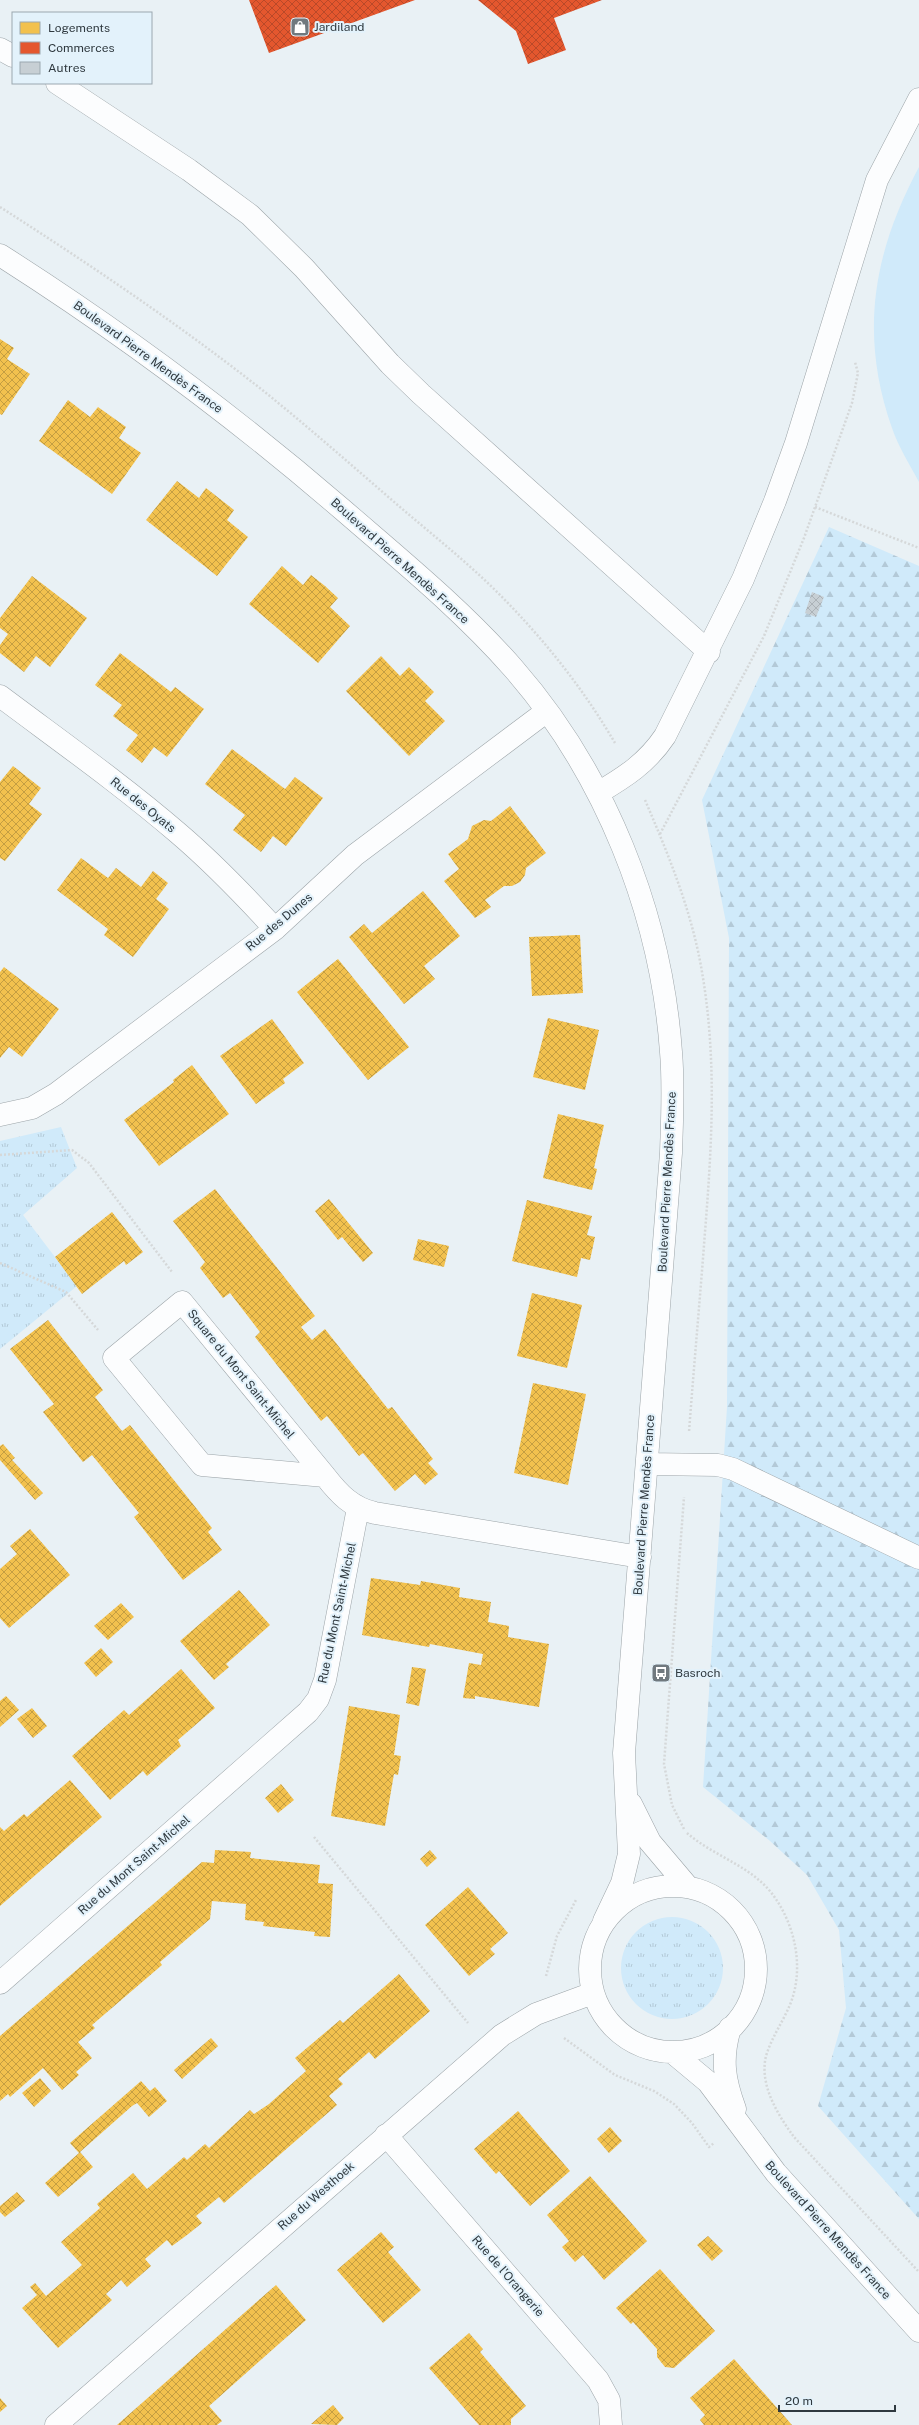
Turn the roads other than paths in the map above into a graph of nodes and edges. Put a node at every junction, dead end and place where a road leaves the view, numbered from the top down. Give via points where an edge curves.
1 (0, 49) edge
2 (12, 55) edge
3 (59, 84) edge
4 (918, 103) edge
5 (0, 255) edge
6 (709, 652) junction
7 (0, 696) edge
8 (547, 711) junction
9 (598, 793) junction
10 (275, 929) junction
11 (0, 1115) edge
12 (647, 1464) junction
13 (326, 1476) junction
14 (358, 1508) junction
15 (640, 1557) junction
16 (919, 1558) edge
17 (626, 1792) junction
18 (688, 1887) junction
19 (604, 1921) junction
20 (0, 1983) edge
21 (593, 1993) junction
22 (730, 2028) junction
23 (672, 2052) junction
24 (741, 2127) junction
25 (386, 2135) junction
26 (919, 2331) edge
27 (56, 2425) edge
28 (611, 2425) edge

1 - 2 street
3 - 6 street via 189,170 250,215 304,268 390,364 421,394
4 - 6 street via 877,180 787,468 743,579
5 - 8 street, Boulevard Pierre Mendès France via 129,342 235,420 307,479 457,610 513,668
6 - 9 street via 657,749 632,773
7 - 10 street, Rue des Oyats via 172,828 225,876
8 - 9 street, Boulevard Pierre Mendès France
8 - 10 street, Rue des Dunes via 355,855
9 - 12 street, Boulevard Pierre Mendès France via 636,882 648,921 663,987 671,1050 671,1154
10 - 11 street, Rue des Dunes via 56,1094 32,1108
12 - 15 street, Boulevard Pierre Mendès France
12 - 16 street via 718,1465 733,1469
13 - 13 street, Square du Mont Saint-Michel via 182,1302 114,1358 202,1465
13 - 14 street, Square du Mont Saint-Michel via 343,1497
14 - 15 street via 375,1513
14 - 20 street, Rue du Mont Saint-Michel via 325,1680 318,1699 308,1712
15 - 17 street, Boulevard Pierre Mendès France via 624,1753
17 - 18 street, Boulevard Pierre Mendès France via 650,1842
17 - 19 street, Boulevard Pierre Mendès France via 629,1854 622,1883
18 - 19 street via 659,1887 645,1891 625,1901
18 - 22 street via 702,1891 727,1906 745,1928 753,1949 756,1963 748,2005
19 - 21 street, Boulevard Pierre Mendès France via 594,1941 590,1963
21 - 23 street via 606,2018 626,2037 645,2047
21 - 25 street, Rue du Westhoek via 536,2014 513,2027
22 - 23 street via 707,2044
22 - 24 street, Boulevard Pierre Mendès France via 723,2064
23 - 24 street, Boulevard Pierre Mendès France via 708,2082
24 - 26 street, Boulevard Pierre Mendès France via 776,2173
25 - 27 street, Rue du Westhoek
25 - 28 street, Rue de l'Orangerie via 598,2380 609,2400

